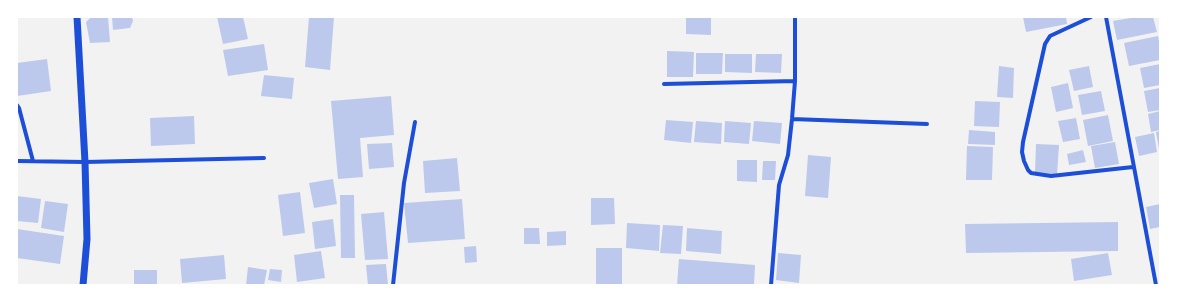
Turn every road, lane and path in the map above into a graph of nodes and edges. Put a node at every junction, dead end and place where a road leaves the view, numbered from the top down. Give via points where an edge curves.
1 (77, 17) edge
2 (795, 17) edge
3 (1091, 17) edge
4 (1106, 17) edge
5 (796, 80) junction
6 (664, 84) dead end
7 (17, 105) edge
8 (792, 119) junction
9 (415, 122) dead end
10 (927, 124) dead end
11 (264, 158) dead end
12 (17, 161) edge
13 (33, 161) junction
14 (85, 162) junction
15 (1133, 167) junction
16 (83, 285) edge
17 (393, 285) edge
18 (771, 285) edge
19 (1156, 285) edge

1 - 14 street
2 - 5 street
3 - 15 street via 1050,36 1045,44 1023,142 1024,161 1031,173 1051,176
4 - 15 street
5 - 6 street
5 - 8 street
7 - 13 street via 20,108
8 - 10 street
8 - 18 street via 788,155 779,185
9 - 17 street via 404,183
11 - 14 street
12 - 13 street
13 - 14 street
14 - 16 street via 87,239
15 - 19 street

